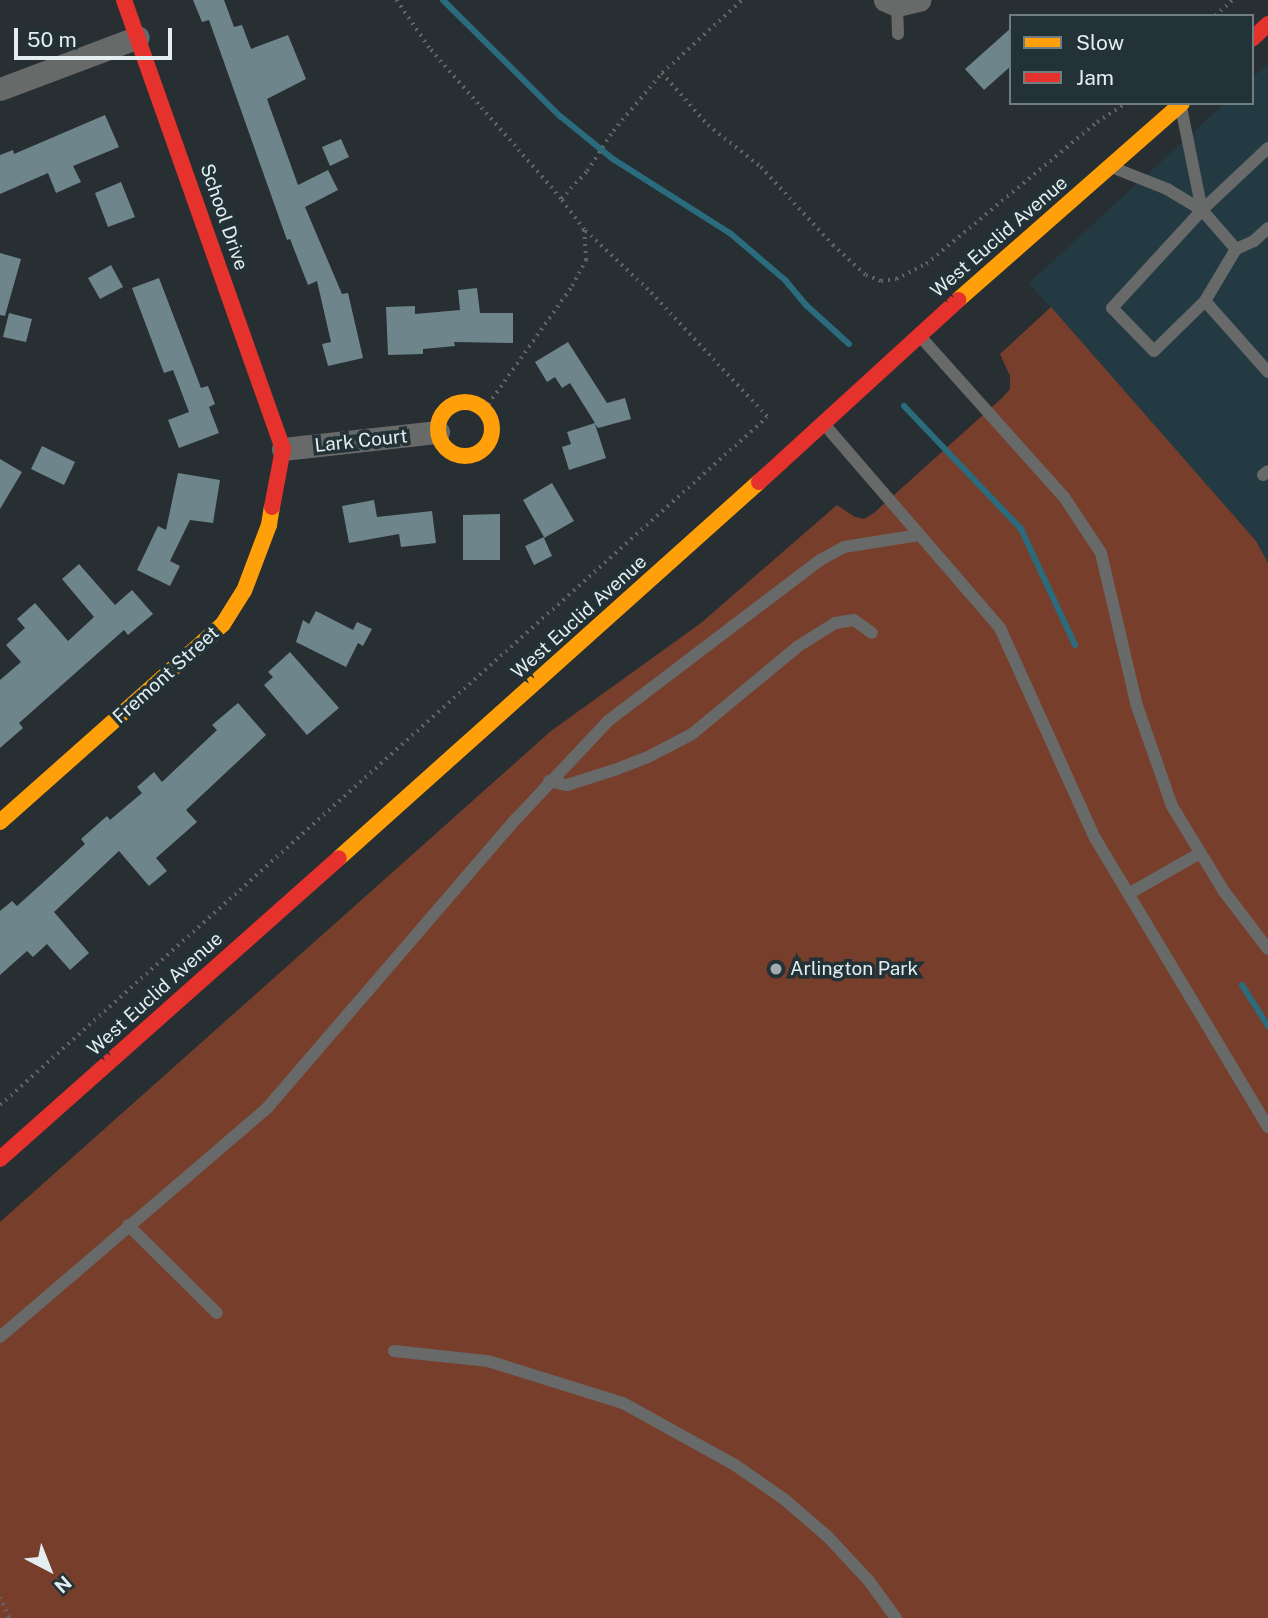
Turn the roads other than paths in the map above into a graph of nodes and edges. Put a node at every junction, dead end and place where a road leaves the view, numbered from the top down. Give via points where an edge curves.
1 (124, 0) edge
2 (900, 2) edge
3 (1268, 24) edge
4 (898, 34) dead end
5 (138, 37) junction
6 (1254, 37) edge
7 (0, 89) edge
8 (1180, 105) edge
9 (1181, 105) edge
10 (1268, 148) edge
11 (1110, 167) junction
12 (1202, 210) junction
13 (1268, 228) edge
14 (1236, 249) junction
15 (1205, 301) junction
16 (919, 335) junction
17 (1268, 372) edge
18 (823, 424) junction
19 (438, 432) junction
20 (284, 449) junction
21 (919, 535) junction
22 (872, 633) dead end
23 (549, 780) junction
24 (0, 822) edge
25 (1200, 853) junction
26 (1130, 893) junction
27 (1268, 949) edge
28 (1268, 1126) edge
29 (0, 1159) edge
30 (128, 1225) junction
31 (217, 1312) dead end
32 (0, 1337) edge
33 (394, 1351) dead end
34 (896, 1618) edge

1 - 5 main road, School Drive
2 - 4 lane
3 - 6 main road
5 - 7 street
5 - 20 main road, School Drive
8 - 11 main road, West Euclid Avenue
9 - 12 lane
10 - 12 lane
11 - 12 lane
11 - 16 main road, West Euclid Avenue
12 - 14 lane
12 - 15 lane via 1112,308 1154,351
13 - 14 lane
14 - 15 lane
15 - 17 lane
16 - 18 main road, West Euclid Avenue
16 - 25 lane via 1064,497 1101,553 1137,706 1172,806
18 - 21 lane
18 - 29 main road, West Euclid Avenue
19 - 19 main road via 442,415 456,403 475,403 492,424 485,449 461,457 440,441
19 - 20 street, Lark Court
20 - 24 main road, Fremont Street via 257,560 223,624
21 - 23 lane via 844,547 820,560 608,721
21 - 26 lane via 1000,628 1095,838
22 - 23 lane via 854,620 835,623 797,647 692,734 648,757 568,785
23 - 30 lane via 268,1107
25 - 26 lane
25 - 27 lane
26 - 28 lane
30 - 31 lane
30 - 32 lane
33 - 34 lane via 488,1361 623,1403 734,1465 784,1499 828,1537

